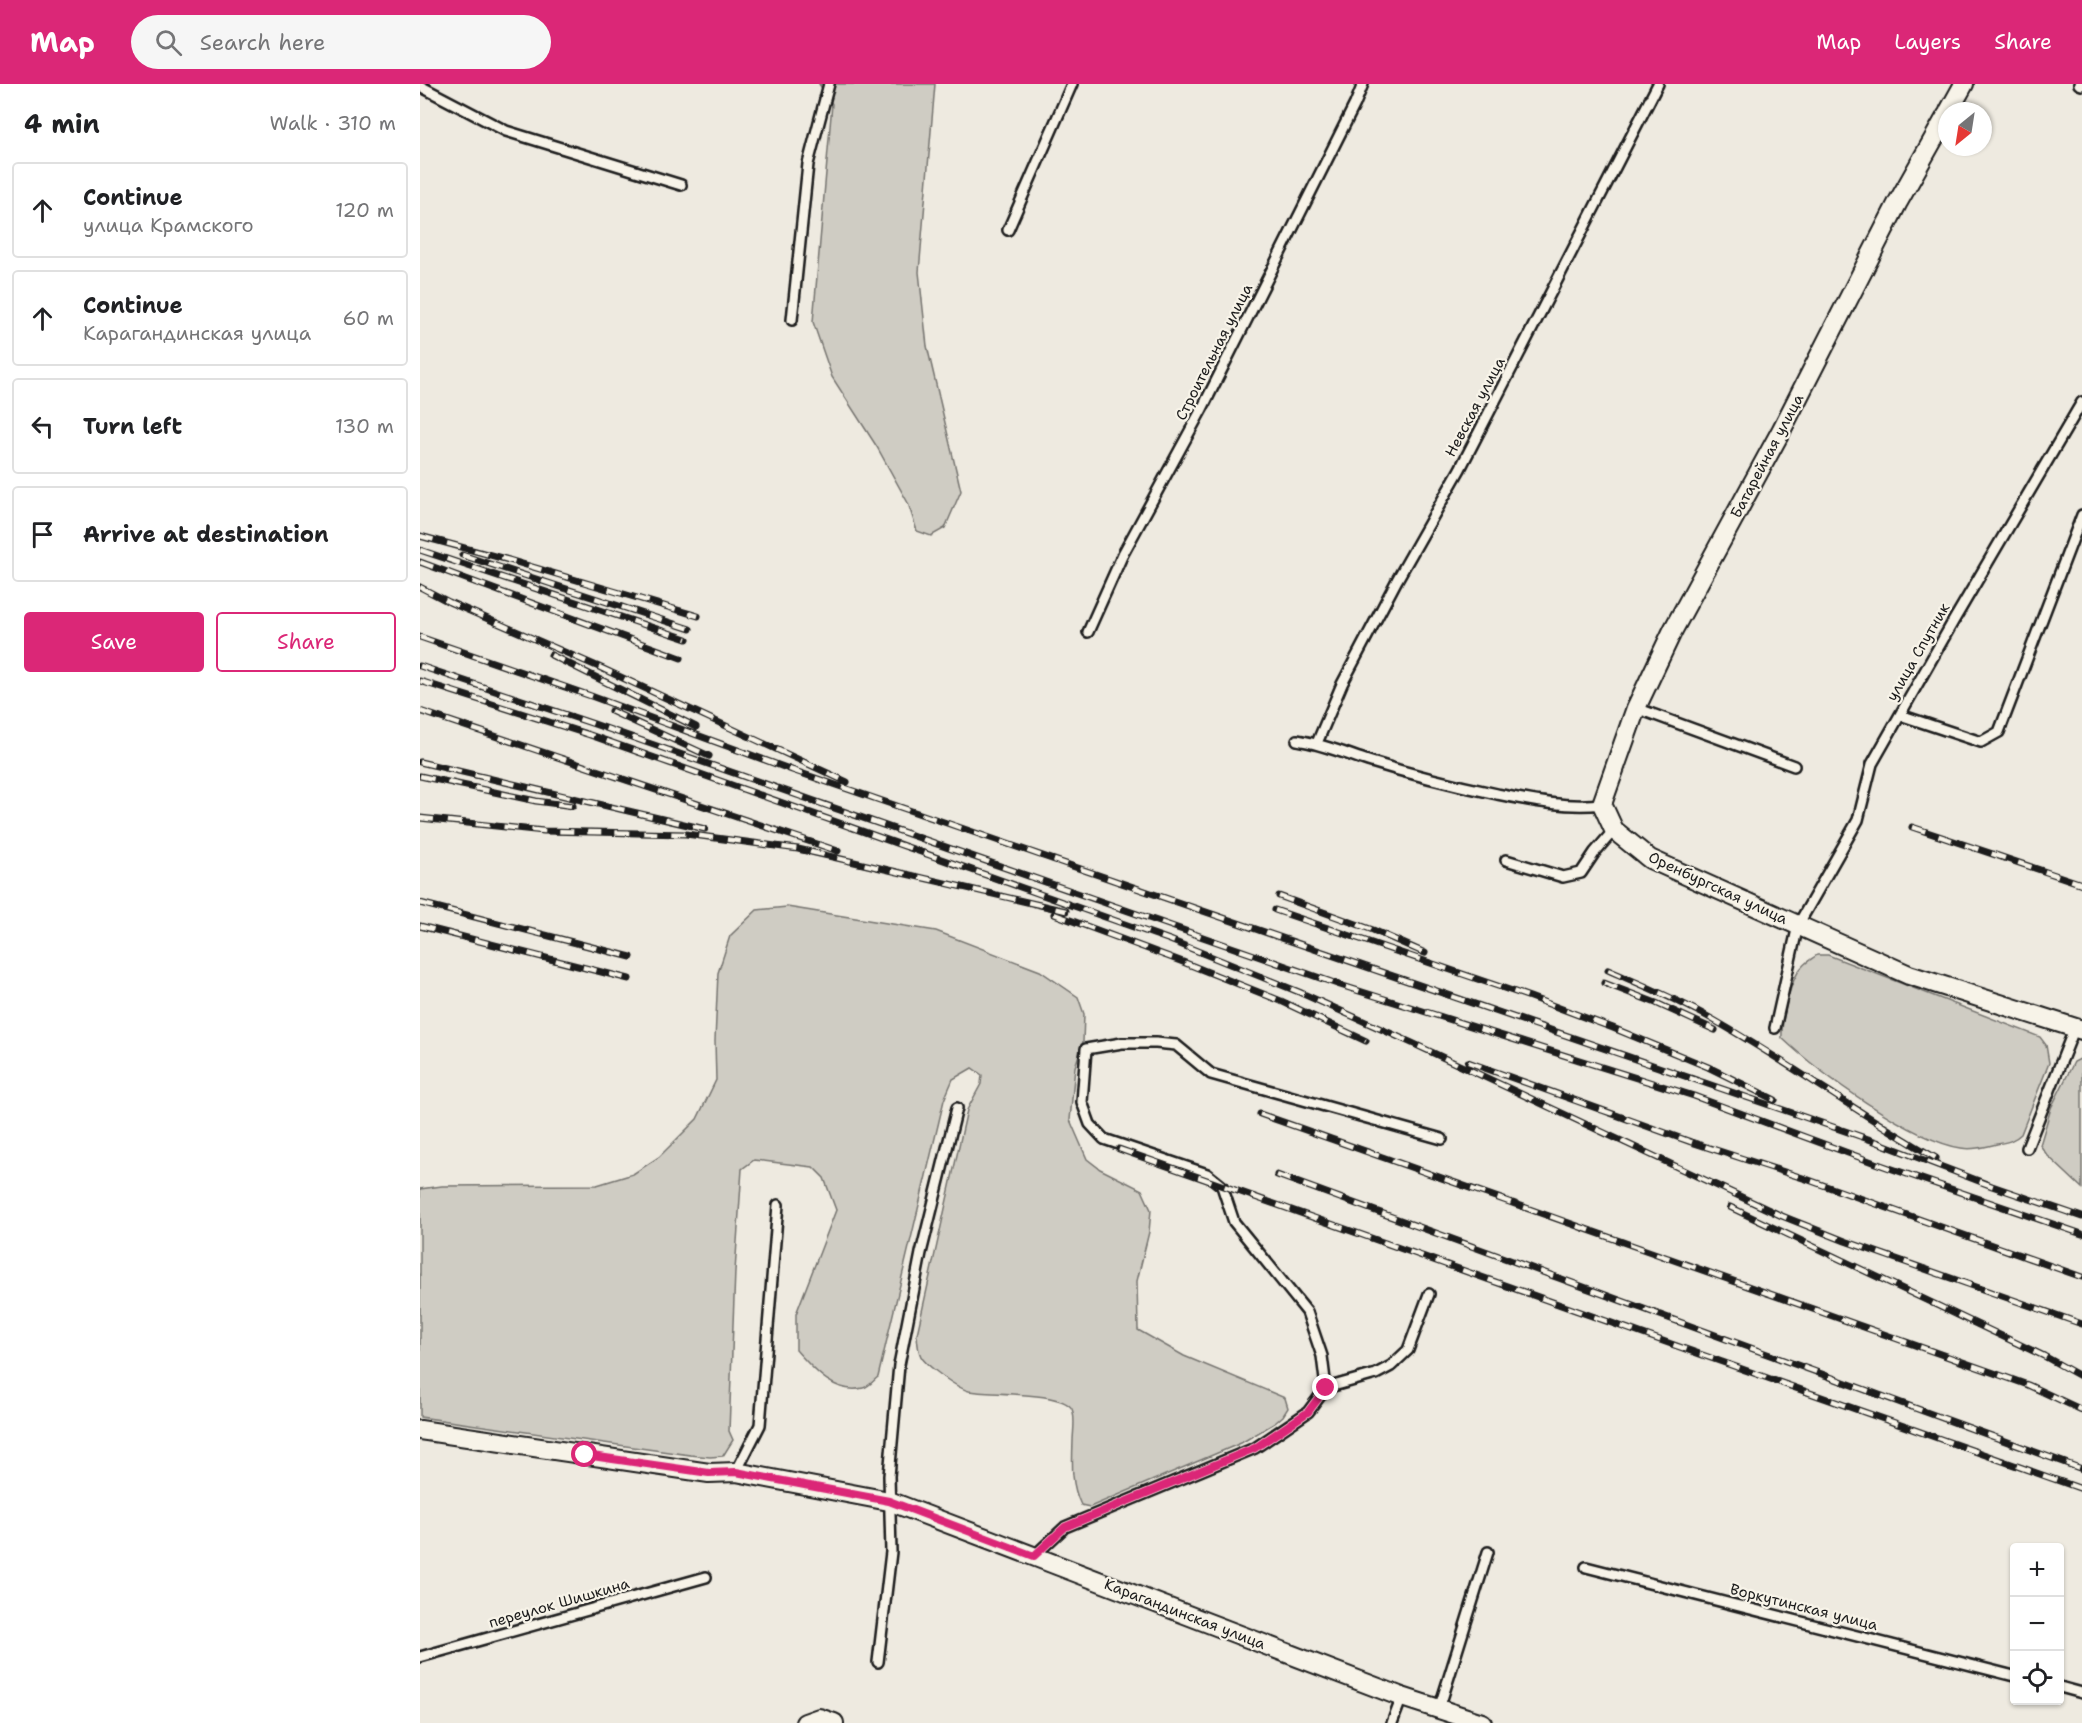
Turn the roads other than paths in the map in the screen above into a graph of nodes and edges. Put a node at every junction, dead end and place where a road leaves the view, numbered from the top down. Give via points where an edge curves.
1 (829, 84) edge
2 (1072, 84) edge
3 (1363, 84) edge
4 (1658, 84) edge
5 (1964, 84) edge
6 (420, 86) edge
7 (1954, 102) edge
8 (1938, 131) edge
9 (681, 185) dead end
10 (1008, 230) dead end
11 (792, 320) dead end
12 (2082, 402) edge
13 (2082, 514) edge
14 (1088, 632) dead end
15 (1636, 708) junction
16 (1900, 715) junction
17 (1297, 740) dead end
18 (1317, 743) junction
19 (1794, 766) dead end
20 (1602, 804) junction
21 (1614, 830) junction
22 (1506, 860) dead end
23 (1798, 925) junction
24 (1775, 1028) dead end
25 (2079, 1028) edge
26 (957, 1108) dead end
27 (1442, 1139) dead end
28 (2027, 1148) dead end
29 (778, 1205) dead end
30 (1429, 1294) dead end
31 (1326, 1388) junction
32 (420, 1430) edge
33 (736, 1472) junction
34 (889, 1501) junction
35 (1488, 1552) dead end
36 (1034, 1556) junction
37 (1586, 1567) dead end
38 (706, 1577) dead end
39 (420, 1657) edge
40 (878, 1662) dead end
41 (2010, 1675) edge
42 (2064, 1688) edge
43 (2082, 1693) edge
44 (1402, 1696) junction
45 (1439, 1709) junction
46 (1392, 1723) edge
47 (1482, 1723) edge

1 - 11 lane via 808,164
2 - 10 lane
3 - 14 lane, Строительная улица via 1203,409 1123,554
4 - 18 lane, Невская улица via 1460,469 1342,684
5 - 7 street, Батарейная улица
6 - 9 lane via 506,131
8 - 15 street, Батарейная улица via 1673,630
12 - 16 lane, улица Спутник
13 - 16 lane via 1999,732 1981,742
15 - 19 lane
15 - 20 street, Батарейная улица
16 - 23 lane, улица Спутник via 1872,764 1858,820
17 - 18 lane
18 - 20 lane via 1461,787 1546,804
20 - 21 street, Оренбургская улица
21 - 22 lane via 1581,873 1563,877
21 - 23 street, Оренбургская улица via 1650,859
23 - 24 lane, улица Спутник
23 - 25 street, Оренбургская улица via 1909,975
25 - 28 lane
26 - 34 lane via 921,1253 899,1365
27 - 31 lane via 1211,1074 1176,1045 1122,1043 1086,1049 1082,1102 1090,1124 1104,1138 1207,1174 1222,1186 1234,1222 1307,1312 1322,1356
29 - 33 lane via 760,1425
30 - 31 lane via 1408,1350 1391,1366
31 - 36 lane via 1308,1412 1255,1448 1065,1527
32 - 33 street, Карагандинская улица via 709,1473
33 - 34 street, Карагандинская улица
34 - 36 street, Карагандинская улица
34 - 40 lane via 891,1552
35 - 45 lane
36 - 44 street, Карагандинская улица
37 - 41 lane, Воркутинская улица
38 - 39 lane, переулок Шишкина
42 - 43 lane
44 - 45 street, Карагандинская улица
44 - 46 lane
45 - 47 street, Карагандинская улица

